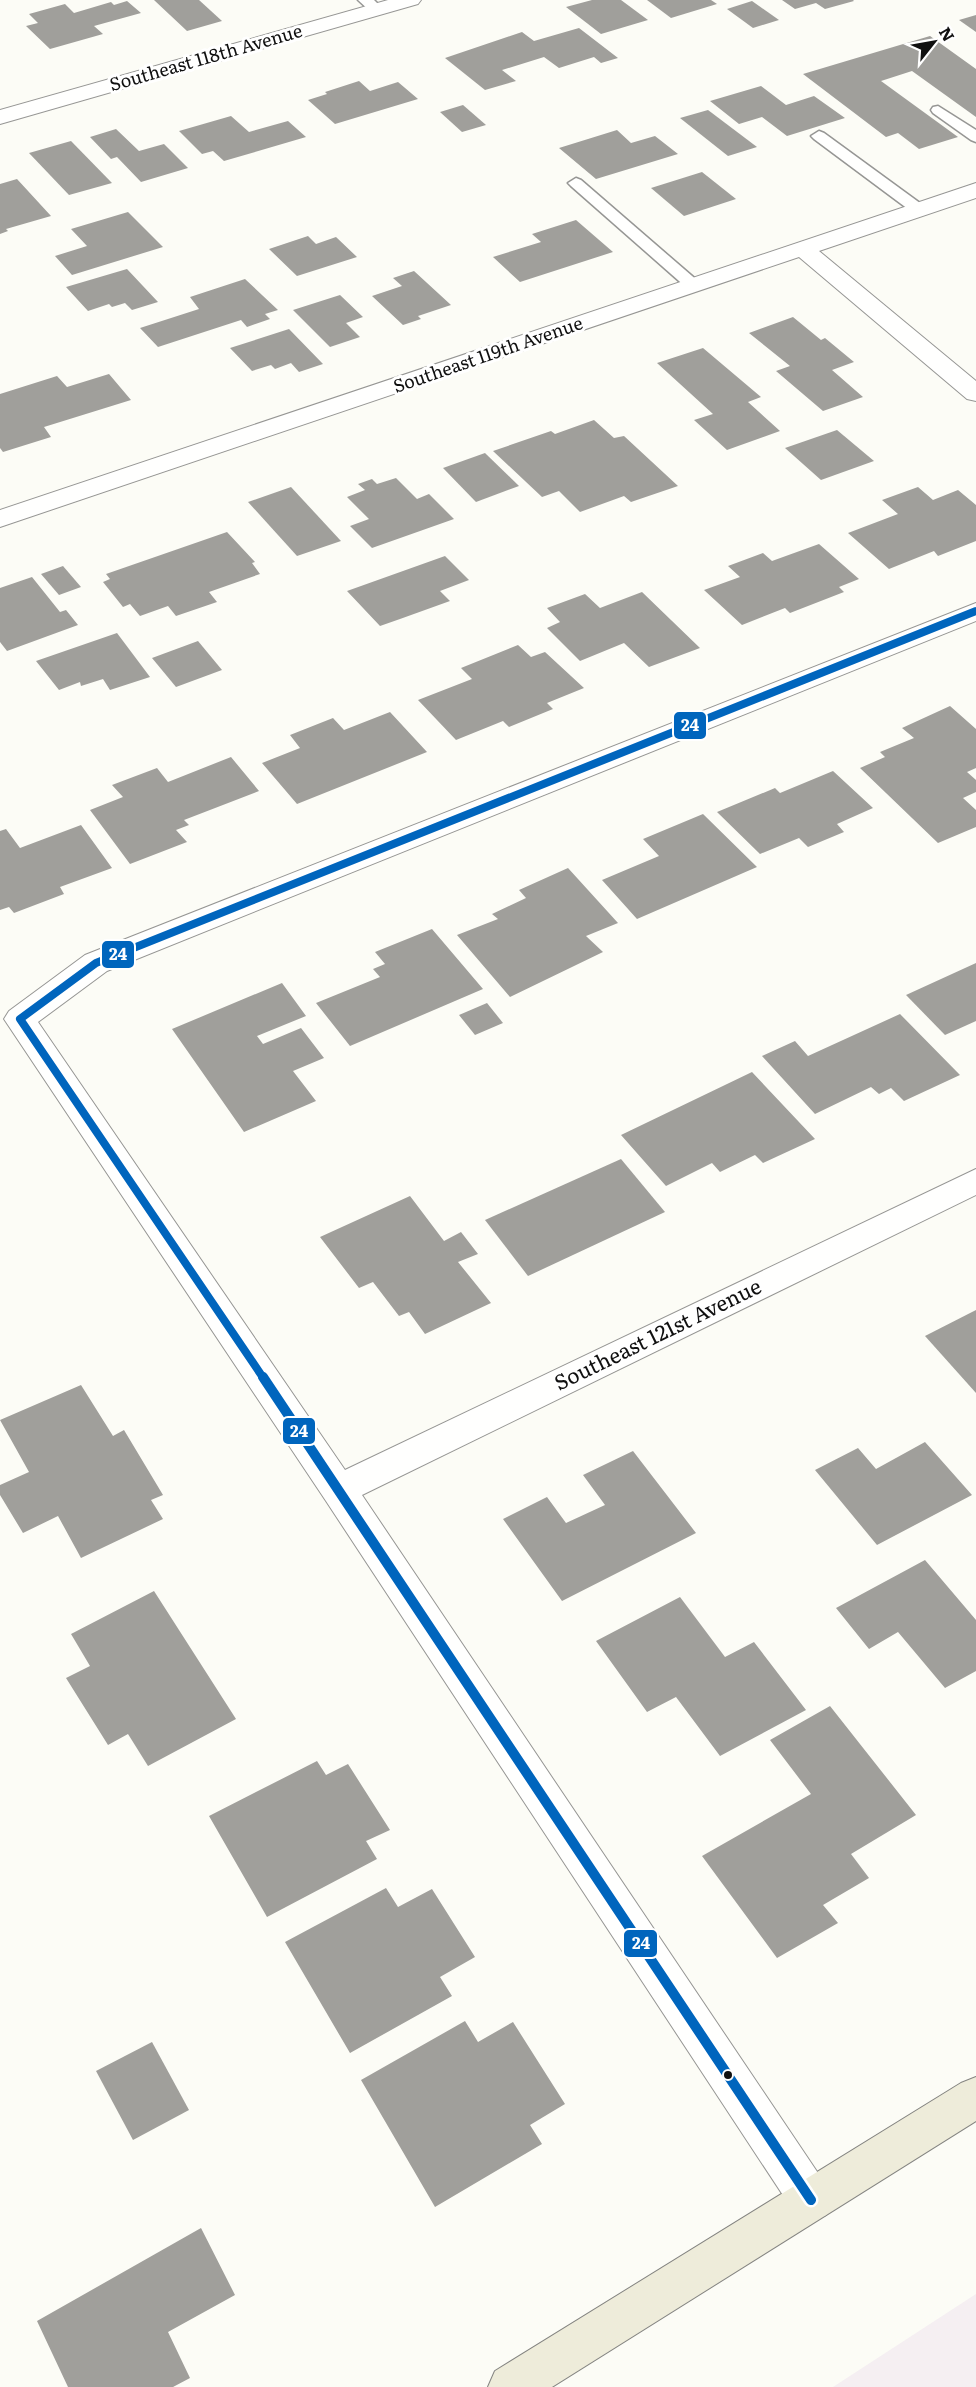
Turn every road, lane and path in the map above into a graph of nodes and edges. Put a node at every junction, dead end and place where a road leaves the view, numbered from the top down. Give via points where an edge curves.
1 (411, 0) edge
2 (371, 5) edge
3 (938, 110) dead end
4 (0, 117) edge
5 (819, 136) dead end
6 (976, 137) edge
7 (576, 183) dead end
8 (976, 190) edge
9 (918, 209) junction
10 (802, 248) junction
11 (693, 285) junction
12 (976, 394) edge
13 (0, 519) edge
14 (976, 611) edge
15 (976, 1181) edge
16 (339, 1490) junction
17 (976, 2097) edge
18 (811, 2200) junction
19 (511, 2387) edge

1 - 2 street, Southeast 118th Avenue
2 - 4 street, Southeast 118th Avenue
3 - 6 lane
5 - 9 lane
7 - 11 lane
8 - 9 street, Southeast 119th Avenue
9 - 10 street, Southeast 119th Avenue
10 - 11 street, Southeast 119th Avenue
10 - 12 street
11 - 13 street, Southeast 119th Avenue
14 - 16 street via 96,963 20,1019
15 - 16 street, Southeast 121st Avenue
16 - 18 street
17 - 18 main road
18 - 19 main road

